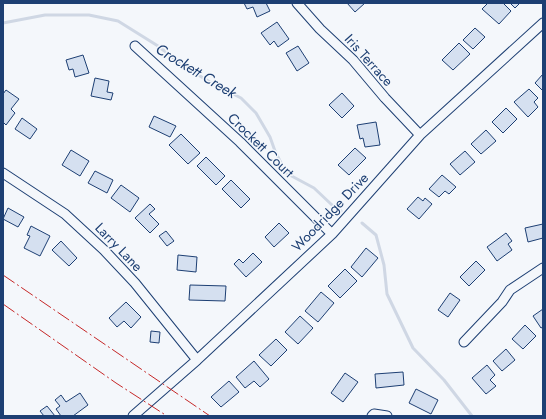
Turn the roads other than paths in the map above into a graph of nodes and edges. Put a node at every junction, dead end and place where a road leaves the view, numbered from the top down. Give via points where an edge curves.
1 (297, 3) edge
2 (543, 23) edge
3 (135, 46) dead end
4 (420, 135) junction
5 (3, 173) edge
6 (332, 234) junction
7 (543, 268) edge
8 (464, 342) dead end
9 (197, 360) junction
10 (134, 416) edge
11 (372, 416) edge
12 (387, 416) edge

1 - 4 street, Iris Terrace via 353,60
2 - 4 street, Woodridge Drive
3 - 6 street, Crockett Court via 240,142
4 - 6 street, Woodridge Drive
5 - 9 street, Larry Lane via 65,214 104,250 135,283
6 - 9 street, Woodridge Drive
7 - 8 street via 510,290
9 - 10 street, Woodridge Drive
11 - 12 street

